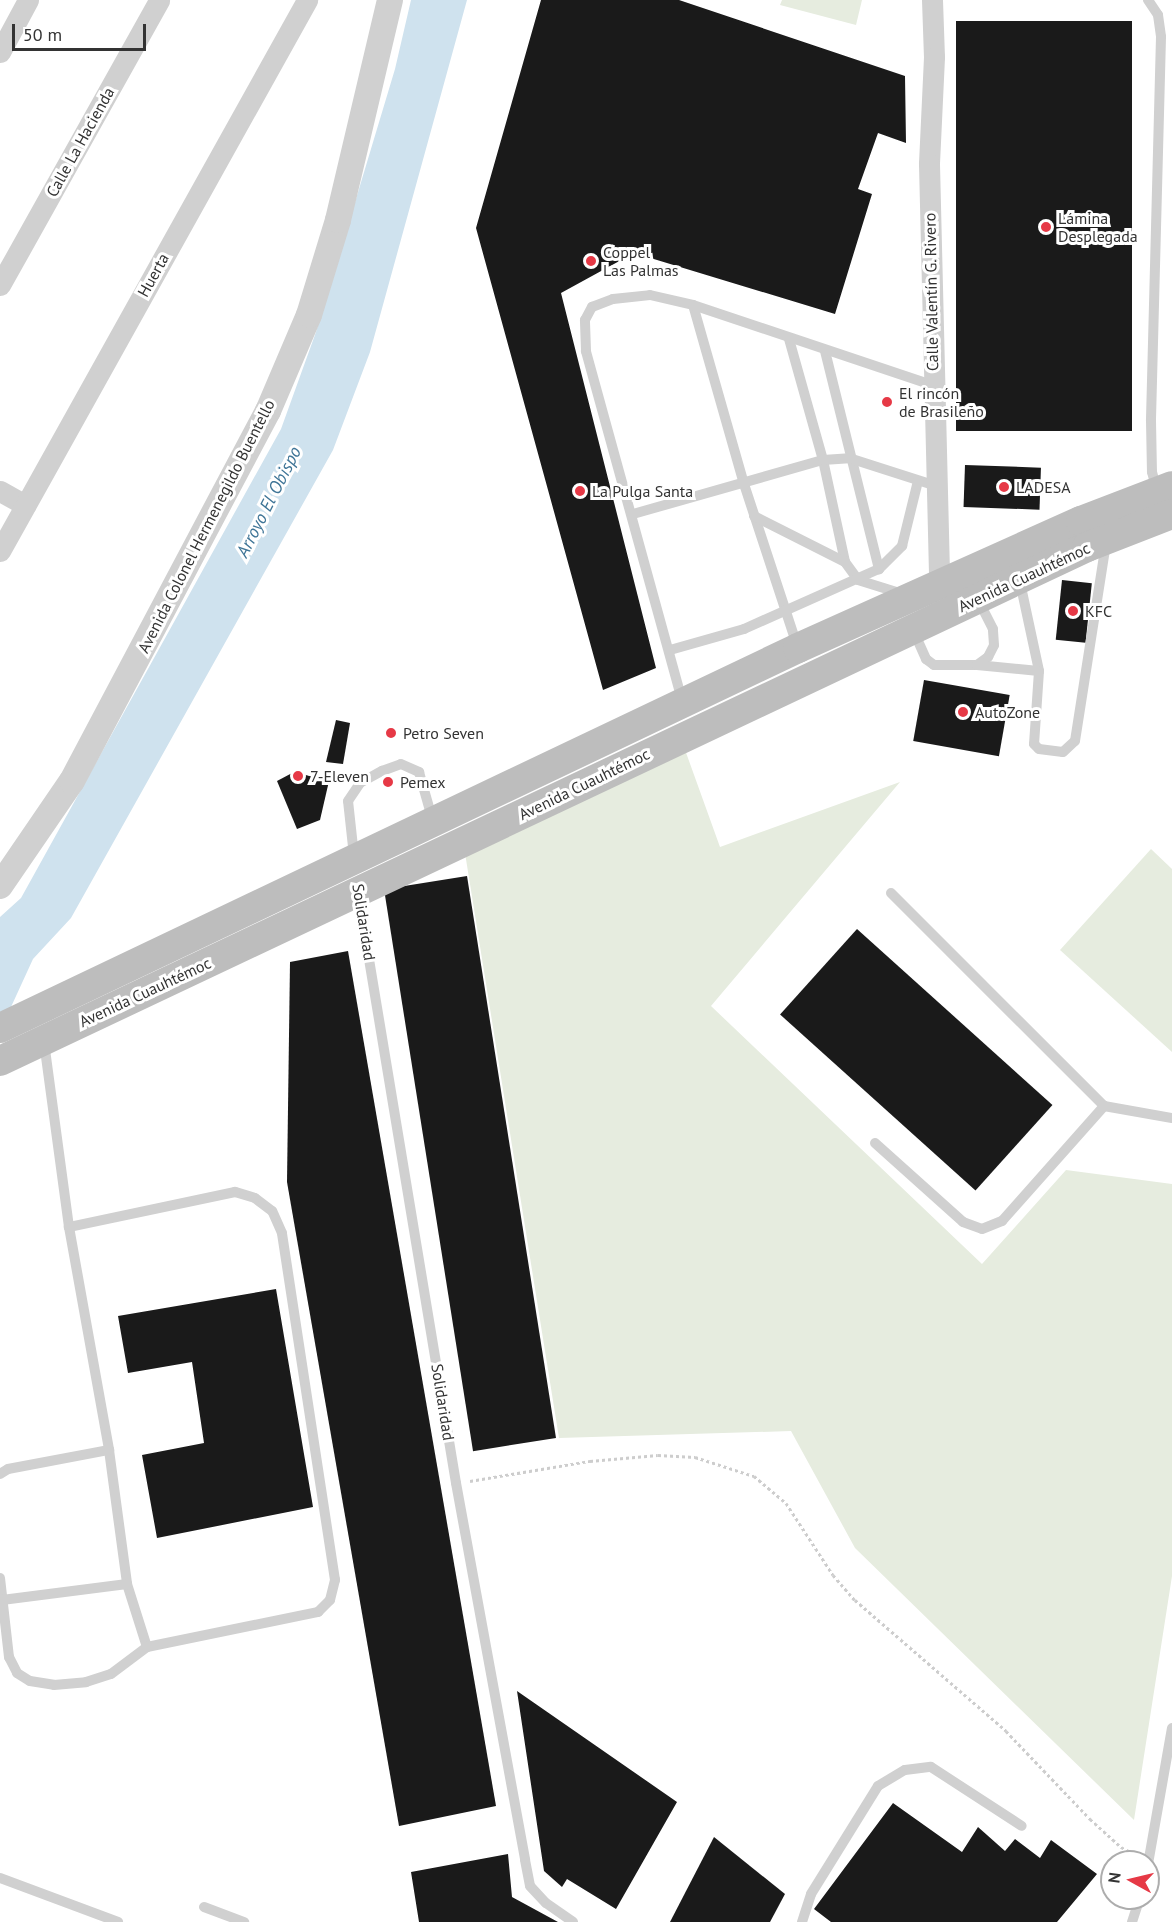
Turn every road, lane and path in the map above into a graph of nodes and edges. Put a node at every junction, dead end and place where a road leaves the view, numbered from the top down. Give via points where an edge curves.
1 (28, 0) edge
2 (159, 0) edge
3 (307, 0) edge
4 (390, 0) edge
5 (932, 0) edge
6 (1148, 0) edge
7 (0, 52) edge
8 (0, 285) edge
9 (693, 305) junction
10 (789, 339) junction
11 (825, 351) junction
12 (932, 385) junction
13 (849, 458) junction
14 (822, 460) junction
15 (744, 484) junction
16 (927, 484) junction
17 (0, 491) edge
18 (1166, 502) edge
19 (25, 505) junction
20 (633, 514) junction
21 (754, 516) junction
22 (1107, 539) junction
23 (0, 551) edge
24 (844, 562) junction
25 (879, 569) junction
26 (1019, 579) junction
27 (858, 580) junction
28 (939, 584) junction
29 (912, 596) junction
30 (977, 598) junction
31 (787, 612) junction
32 (913, 629) junction
33 (886, 642) junction
34 (798, 648) junction
35 (670, 651) junction
36 (977, 665) junction
37 (1039, 671) junction
38 (682, 702) junction
39 (433, 823) junction
40 (356, 876) junction
41 (0, 886) edge
42 (891, 893) dead end
43 (31, 1027) edge
44 (0, 1061) edge
45 (1104, 1106) junction
46 (1172, 1118) edge
47 (876, 1143) dead end
48 (69, 1227) junction
49 (109, 1450) junction
50 (0, 1474) edge
51 (456, 1482) junction
52 (0, 1578) edge
53 (127, 1584) junction
54 (2, 1600) junction
55 (147, 1647) junction
56 (1172, 1728) edge
57 (1022, 1826) dead end
58 (1126, 1850) edge
59 (1150, 1850) edge
60 (0, 1878) edge
61 (204, 1906) dead end
62 (118, 1922) edge
63 (244, 1922) edge
64 (573, 1922) edge
65 (802, 1922) edge

1 - 7 street
2 - 8 street, Calle La Hacienda
3 - 19 street, Huerta
4 - 41 street, Avenida Colonel Hermenegildo Buentello via 338,220 309,315 267,411 72,781
5 - 12 street, Calle Valentín G. Rivero
6 - 18 lane via 1158,15 1161,37 1152,472
9 - 10 lane
9 - 15 lane
9 - 20 lane via 650,295 613,299 592,307 585,320 586,351
10 - 11 lane
10 - 14 lane
11 - 12 lane
11 - 13 lane
12 - 16 street, Calle Valentín G. Rivero
13 - 14 lane
13 - 16 lane
13 - 25 lane
14 - 15 lane
14 - 24 lane
15 - 20 lane
15 - 21 lane
16 - 25 lane via 902,546
16 - 28 street, Calle Valentín G. Rivero
17 - 19 street
18 - 22 main road, Avenida Cuauhtémoc
18 - 28 main road, Avenida Cuauhtémoc
19 - 23 street, Huerta
20 - 35 lane
21 - 24 lane
21 - 31 lane
22 - 26 main road, Avenida Cuauhtémoc
22 - 37 lane via 1075,741 1063,752 1039,749 1035,744
24 - 27 lane
25 - 27 lane
26 - 28 main road via 957,589
26 - 30 main road, Avenida Cuauhtémoc
26 - 37 lane
27 - 29 lane
27 - 31 lane
28 - 29 main road, Avenida Cuauhtémoc
28 - 33 main road via 931,604 901,623
29 - 34 main road, Avenida Cuauhtémoc
30 - 32 main road, Avenida Cuauhtémoc
30 - 36 lane via 993,629 994,645 988,657
31 - 34 lane
31 - 35 lane
32 - 33 main road, Avenida Cuauhtémoc
32 - 36 lane via 926,659 934,665
33 - 40 main road, Avenida Cuauhtémoc
34 - 38 main road, Avenida Cuauhtémoc
35 - 38 lane
36 - 37 lane
38 - 39 main road, Avenida Cuauhtémoc
39 - 40 main road, Avenida Cuauhtémoc
39 - 40 lane, Solidaridad via 419,772 401,764 360,783 348,801
40 - 43 main road, Avenida Cuauhtémoc
40 - 51 lane, Solidaridad
42 - 45 lane
43 - 44 main road, Avenida Cuauhtémoc
43 - 48 lane
45 - 46 lane
45 - 47 lane via 1002,1221 982,1229 963,1222
48 - 49 lane
48 - 55 lane via 235,1192 255,1198 272,1211 282,1233 335,1580 330,1600 318,1612 300,1617
49 - 50 lane via 8,1469
49 - 53 lane
51 - 58 path via 658,1455 695,1456 754,1476 786,1503 833,1575 855,1600 1006,1731
51 - 64 lane, Solidaridad via 530,1886
52 - 54 lane
53 - 54 lane
53 - 55 lane
54 - 55 lane via 9,1657 17,1673 30,1682 86,1682 111,1674
56 - 59 lane
57 - 65 lane via 931,1767 905,1770 878,1786 812,1893
60 - 62 lane
61 - 63 lane

